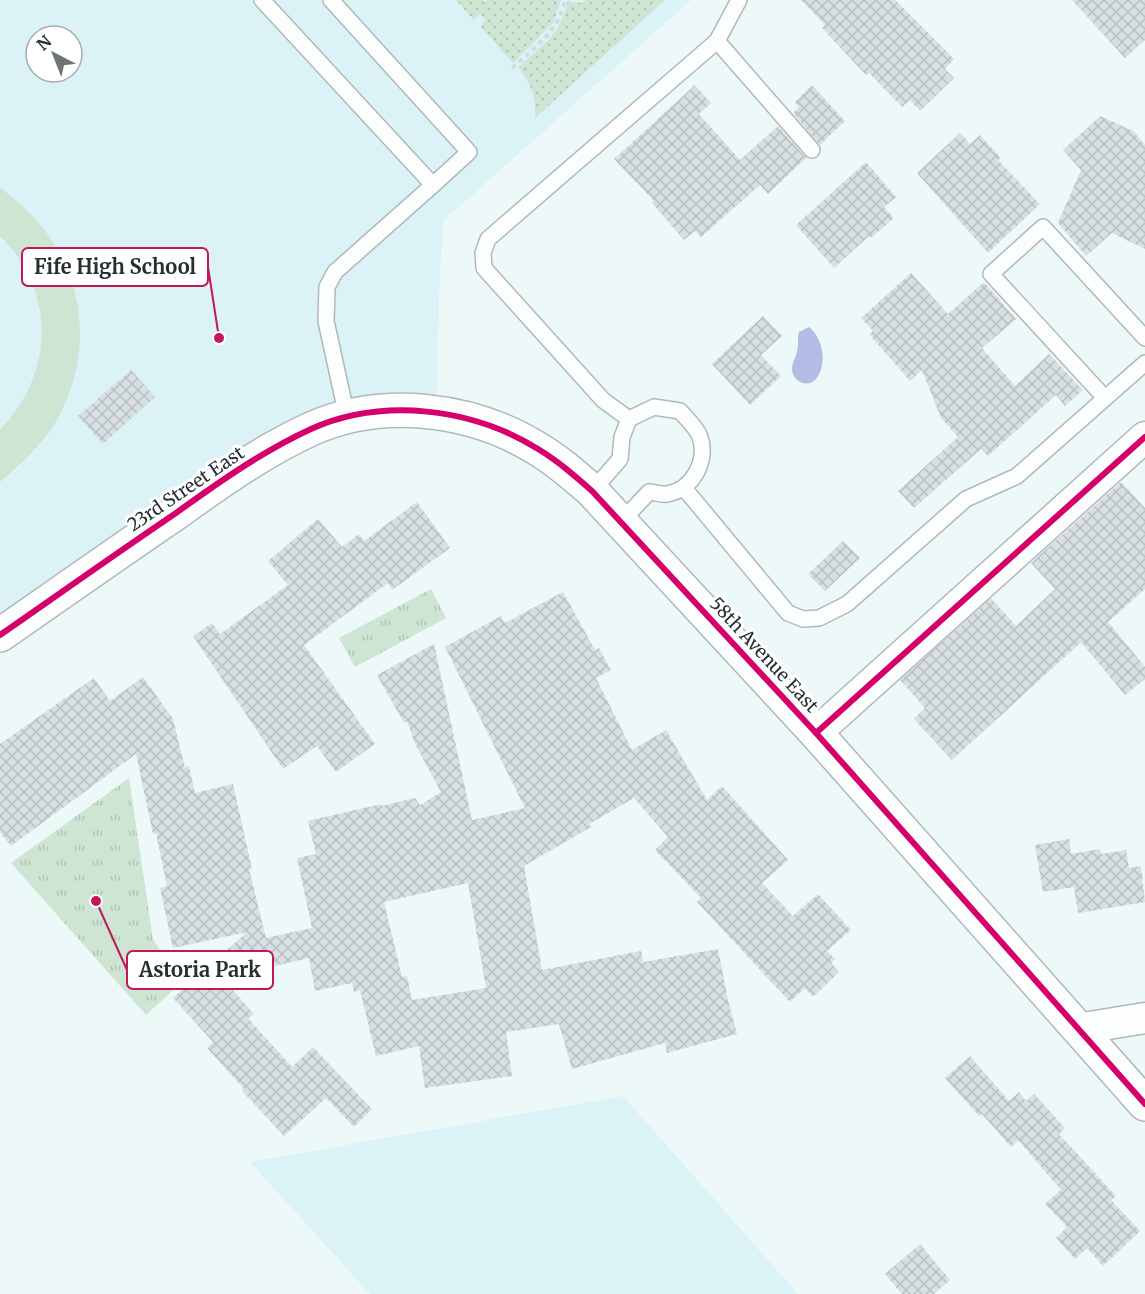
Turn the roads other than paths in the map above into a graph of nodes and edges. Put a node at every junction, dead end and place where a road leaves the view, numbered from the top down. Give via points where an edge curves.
1 (262, 0) edge
2 (331, 0) edge
3 (739, 0) edge
4 (717, 41) junction
5 (812, 150) dead end
6 (433, 185) junction
7 (1145, 338) edge
8 (1145, 363) edge
9 (1105, 398) junction
10 (407, 410) joint
11 (347, 417) junction
12 (629, 419) junction
13 (1145, 437) edge
14 (684, 488) junction
15 (592, 491) junction
16 (621, 522) junction
17 (0, 635) edge
18 (816, 733) junction
19 (1145, 1018) edge
20 (1077, 1029) junction
21 (1145, 1104) edge

1 - 6 lane
2 - 6 lane via 469,152
3 - 4 lane
4 - 5 lane
4 - 12 lane via 488,239 483,253 484,268 603,400
6 - 11 lane via 335,272 327,287 326,321
7 - 9 lane via 1043,227 991,274
8 - 9 lane
9 - 14 lane via 1017,476 966,499 847,604 819,618 803,619 788,613
10 - 11 street, 23rd Street East
10 - 15 street, 58th Avenue East via 469,419 503,432 565,466
11 - 17 street, 23rd Street East via 313,428 231,474
12 - 14 lane via 654,407 680,411 699,435 703,455 698,471
12 - 15 lane via 620,459
13 - 18 street
14 - 16 lane via 666,494 649,492
15 - 16 street, 58th Avenue East
16 - 18 street, 58th Avenue East
18 - 20 street, 58th Avenue East
19 - 20 street
20 - 21 street, 58th Avenue East

